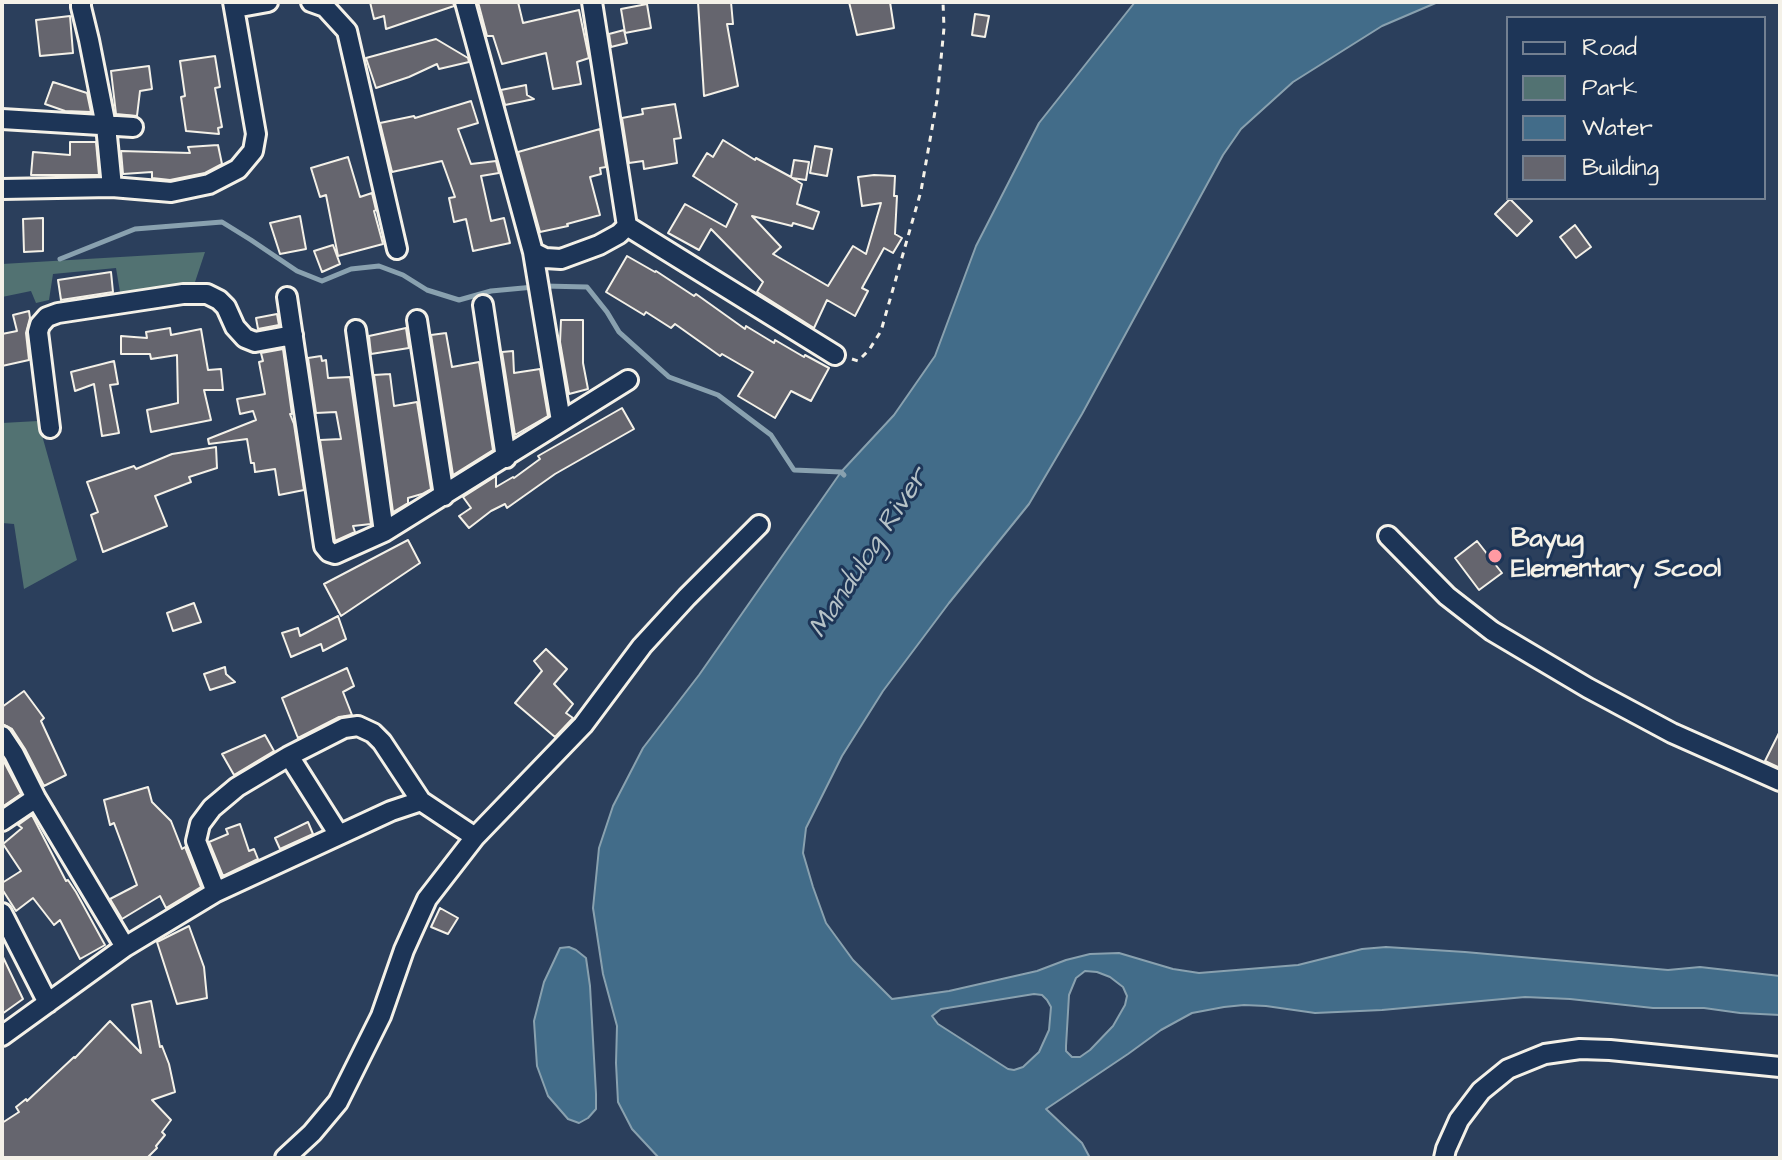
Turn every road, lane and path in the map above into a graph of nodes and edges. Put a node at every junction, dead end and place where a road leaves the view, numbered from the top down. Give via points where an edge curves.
1 (81, 2) edge
2 (268, 2) edge
3 (311, 2) edge
4 (465, 2) edge
5 (592, 2) edge
6 (943, 2) edge
7 (234, 5) edge
8 (2, 119) edge
9 (106, 126) junction
10 (133, 127) dead end
11 (112, 187) junction
12 (2, 189) edge
13 (627, 226) junction
14 (397, 249) dead end
15 (533, 252) junction
16 (287, 297) dead end
17 (483, 305) dead end
18 (417, 320) dead end
19 (356, 330) dead end
20 (293, 335) junction
21 (835, 355) joint
22 (628, 380) dead end
23 (561, 421) junction
24 (50, 428) dead end
25 (506, 458) junction
26 (444, 496) junction
27 (759, 525) dead end
28 (384, 532) junction
29 (1388, 536) dead end
30 (2, 736) edge
31 (289, 756) junction
32 (1780, 781) edge
33 (36, 798) junction
34 (421, 801) junction
35 (2, 819) edge
36 (339, 835) junction
37 (475, 837) junction
38 (216, 892) junction
39 (2, 913) edge
40 (125, 947) junction
41 (48, 1003) junction
42 (2, 1036) edge
43 (1780, 1067) edge
44 (285, 1158) edge
45 (1444, 1158) edge

1 - 9 street
2 - 7 street
3 - 14 street via 325,7 347,31
4 - 15 street
5 - 13 street
6 - 21 path via 937,100 921,191 881,331 858,361
7 - 11 street via 256,134 253,151 238,169 209,184 171,192
8 - 9 street
9 - 10 street
9 - 11 street
11 - 12 street
13 - 15 street via 609,240 561,259
13 - 21 street
15 - 23 street
16 - 20 street
17 - 25 street
18 - 26 street
19 - 28 street
20 - 24 street via 255,342 245,338 226,307 207,294 47,317 38,332
20 - 28 street via 324,546 335,554
22 - 23 street
23 - 25 street
25 - 26 street
26 - 28 street
27 - 37 street via 642,646 583,725
29 - 32 street via 1447,596 1492,631 1672,733
30 - 33 street
31 - 34 street via 358,726 382,742
31 - 36 street
31 - 38 street via 237,787 200,824 196,841
33 - 35 street
33 - 40 street
34 - 36 street
34 - 37 street
36 - 38 street
37 - 44 street via 427,899 381,1016 338,1102
38 - 40 street
39 - 41 street
40 - 41 street
41 - 42 street
43 - 45 street via 1610,1050 1545,1054 1508,1069 1481,1091 1459,1120

